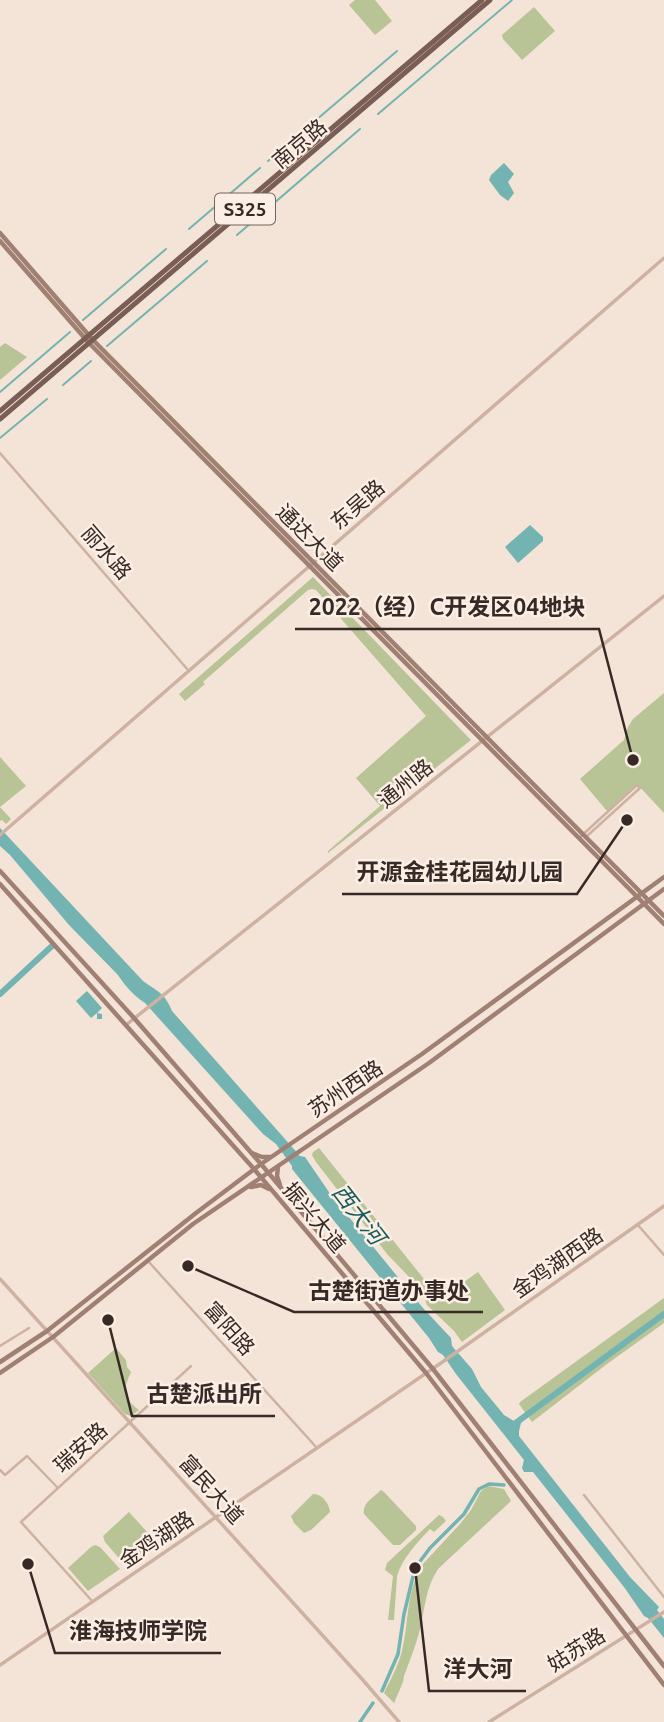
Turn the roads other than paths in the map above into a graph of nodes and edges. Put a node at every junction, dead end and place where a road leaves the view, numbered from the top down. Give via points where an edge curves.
1 (482, 0) edge
2 (490, 0) edge
3 (0, 233) edge
4 (0, 241) edge
5 (664, 258) edge
6 (89, 339) junction
7 (0, 411) edge
8 (0, 419) edge
9 (0, 453) edge
10 (312, 564) junction
11 (664, 596) edge
12 (190, 671) junction
13 (485, 739) junction
14 (617, 806) junction
15 (0, 835) edge
16 (583, 837) junction
17 (0, 871) edge
18 (664, 877) edge
19 (0, 884) edge
20 (664, 889) edge
21 (639, 895) junction
22 (646, 903) junction
23 (664, 916) edge
24 (664, 925) edge
25 (134, 1018) junction
26 (126, 1025) junction
27 (251, 1153) junction
28 (273, 1156) junction
29 (246, 1160) junction
30 (261, 1164) junction
31 (279, 1166) junction
32 (254, 1169) junction
33 (268, 1173) junction
34 (245, 1177) junction
35 (261, 1178) junction
36 (250, 1186) junction
37 (244, 1190) junction
38 (284, 1192) junction
39 (275, 1194) junction
40 (664, 1206) edge
41 (637, 1224) junction
42 (664, 1255) edge
43 (148, 1261) junction
44 (0, 1279) edge
45 (29, 1328) dead end
46 (47, 1331) junction
47 (53, 1337) junction
48 (0, 1346) edge
49 (0, 1362) edge
50 (191, 1366) dead end
51 (433, 1368) junction
52 (0, 1373) edge
53 (426, 1373) junction
54 (130, 1422) junction
55 (317, 1448) junction
56 (0, 1470) edge
57 (58, 1488) junction
58 (584, 1495) dead end
59 (216, 1517) junction
60 (664, 1597) edge
61 (93, 1602) junction
62 (664, 1612) edge
63 (636, 1630) junction
64 (626, 1636) junction
65 (0, 1665) edge
66 (664, 1666) edge
67 (664, 1685) edge
68 (399, 1722) edge
69 (489, 1722) edge

1 - 6 main road, 南京路 / S325
2 - 6 main road, 南京路 / S325
3 - 6 main road, 通达大道
4 - 6 main road, 通达大道
5 - 10 street, 东吴路
6 - 7 main road, 南京路 / S325
6 - 8 main road, 南京路 / S325
6 - 10 main road, 通达大道
9 - 12 street, 丽水路
10 - 12 street, 东吴路
10 - 13 main road, 通达大道
11 - 13 street, 通州路
12 - 15 street, 东吴路
13 - 16 main road, 通达大道
13 - 25 street, 通州路
14 - 14 street via 640,788 637,786
14 - 16 street
16 - 21 main road, 通达大道
17 - 25 main road, 振兴大道
18 - 21 main road, 苏州西路
19 - 26 main road, 振兴大道
20 - 22 main road, 苏州西路
21 - 22 main road, 通达大道
21 - 28 main road, 苏州西路
22 - 23 main road, 通达大道
22 - 24 main road, 通达大道
22 - 31 main road, 苏州西路 via 429,1063
25 - 26 street, 通州路
25 - 27 main road, 振兴大道
26 - 29 main road, 振兴大道
27 - 28 main road
27 - 30 main road, 振兴大道
28 - 30 main road, 苏州西路
29 - 32 main road, 振兴大道
29 - 34 main road
30 - 32 main road, 苏州西路
30 - 33 main road, 振兴大道
31 - 33 main road, 苏州西路
31 - 38 main road via 278,1181
32 - 34 main road, 苏州西路
32 - 35 main road, 振兴大道
33 - 35 main road, 苏州西路
33 - 38 main road, 振兴大道
34 - 36 main road
34 - 46 main road, 苏州西路
35 - 36 main road, 苏州西路
35 - 39 main road, 振兴大道
36 - 37 main road, 苏州西路
37 - 39 main road via 261,1185
37 - 43 main road, 苏州西路
38 - 51 main road, 振兴大道
39 - 53 main road, 振兴大道
40 - 41 street, 金鸡湖西路
41 - 42 street
41 - 51 street, 金鸡湖西路
43 - 47 main road, 苏州西路
43 - 55 street, 富阳路
44 - 46 street, 富民大道
45 - 48 street
46 - 47 street, 富民大道
46 - 49 main road, 苏州西路
47 - 52 main road, 苏州西路
47 - 54 street, 富民大道
50 - 54 street, 瑞安路
51 - 53 street, 金鸡湖路
51 - 63 main road, 振兴大道
53 - 55 street, 金鸡湖路
53 - 64 main road, 振兴大道
54 - 57 street, 瑞安路
54 - 59 street, 富民大道
55 - 59 street, 金鸡湖路
56 - 57 street via 5,1475 27,1455
57 - 61 street, 瑞安路 via 21,1522
58 - 60 street
59 - 61 street, 金鸡湖路
59 - 68 street, 富民大道
61 - 65 street, 金鸡湖路
62 - 63 street, 姑苏路
63 - 64 street, 姑苏路
63 - 66 main road, 振兴大道
64 - 67 main road, 振兴大道
64 - 69 street, 姑苏路

